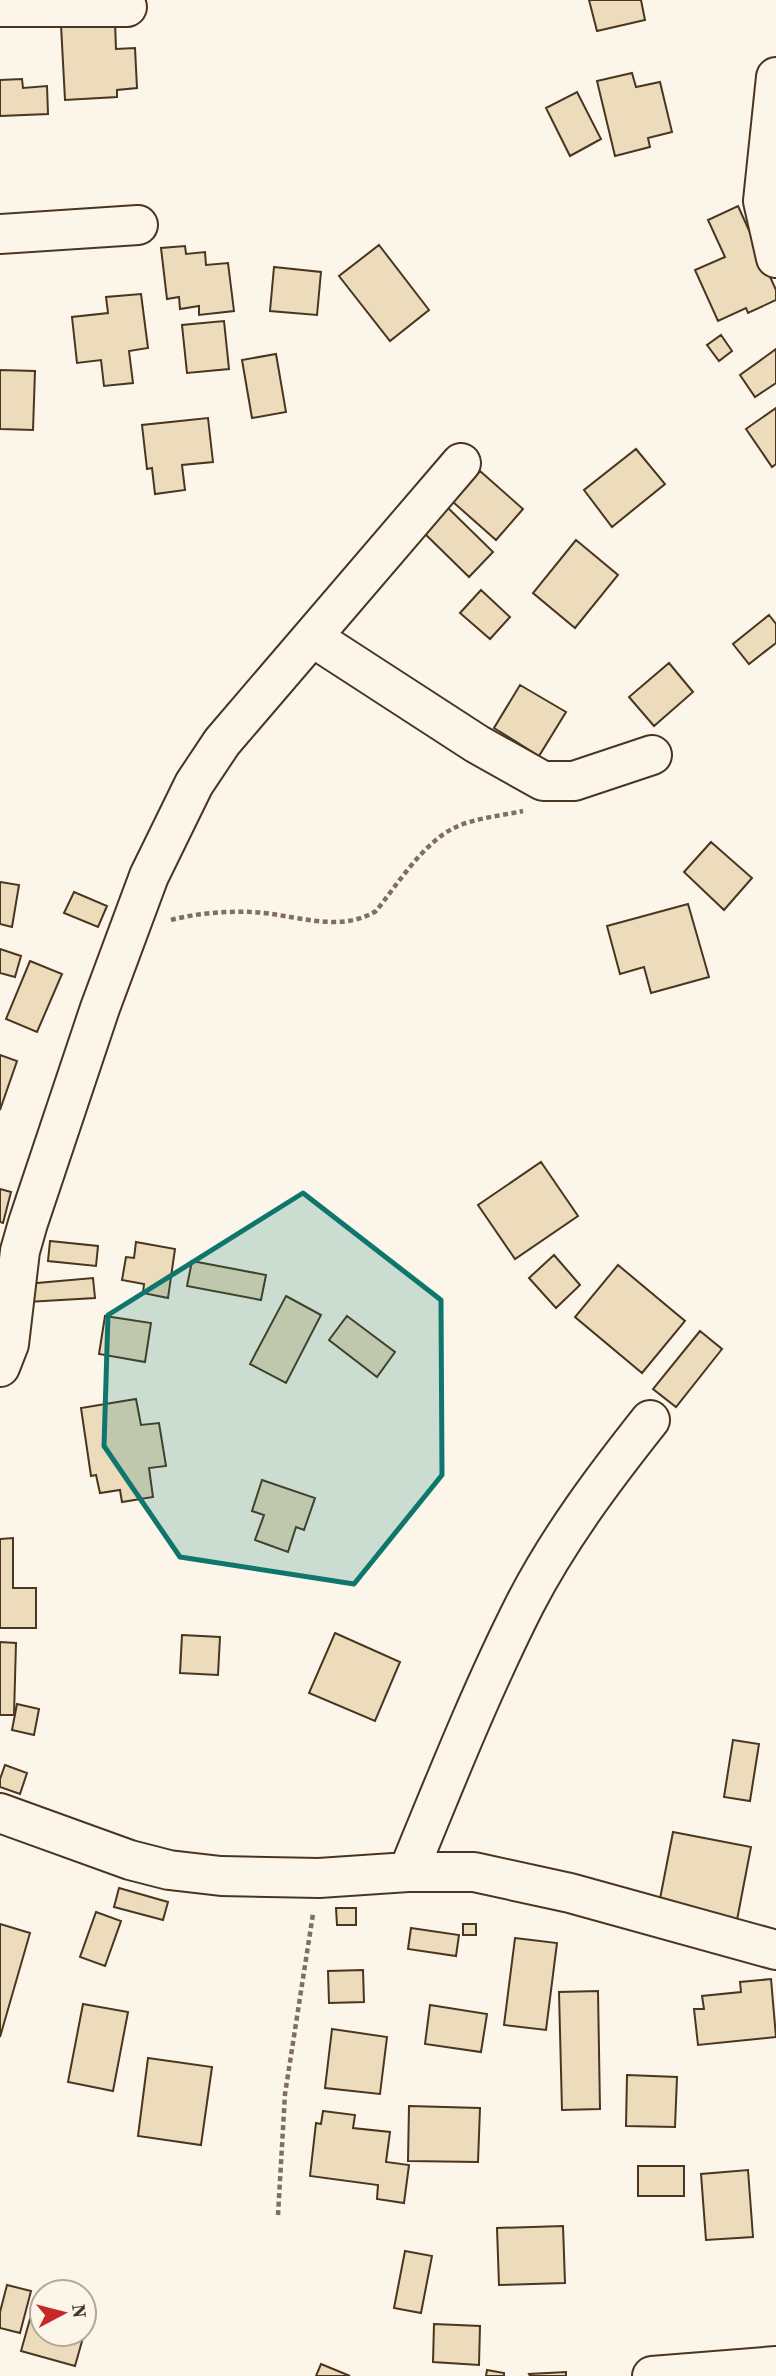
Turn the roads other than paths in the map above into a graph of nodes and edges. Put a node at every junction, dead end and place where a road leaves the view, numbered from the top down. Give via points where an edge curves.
1 (0, 6) edge
2 (127, 7) dead end
3 (776, 78) edge
4 (769, 206) edge
5 (138, 225) dead end
6 (0, 234) edge
7 (776, 258) edge
8 (461, 463) dead end
9 (312, 637) junction
10 (652, 755) dead end
11 (0, 1367) edge
12 (650, 1420) dead end
13 (0, 1813) edge
14 (408, 1872) junction
15 (776, 1950) edge
16 (776, 2366) edge
17 (652, 2376) edge

1 - 2 street
3 - 4 street
4 - 7 street
5 - 6 street
8 - 9 street
9 - 10 street via 477,744 543,781 574,781
9 - 11 street via 222,742 194,784 149,876 28,1223 20,1251 9,1344
12 - 14 street via 602,1481 526,1603 468,1726
13 - 14 street via 169,1870 220,1877 319,1878
14 - 15 street via 474,1872 570,1893
16 - 17 street

